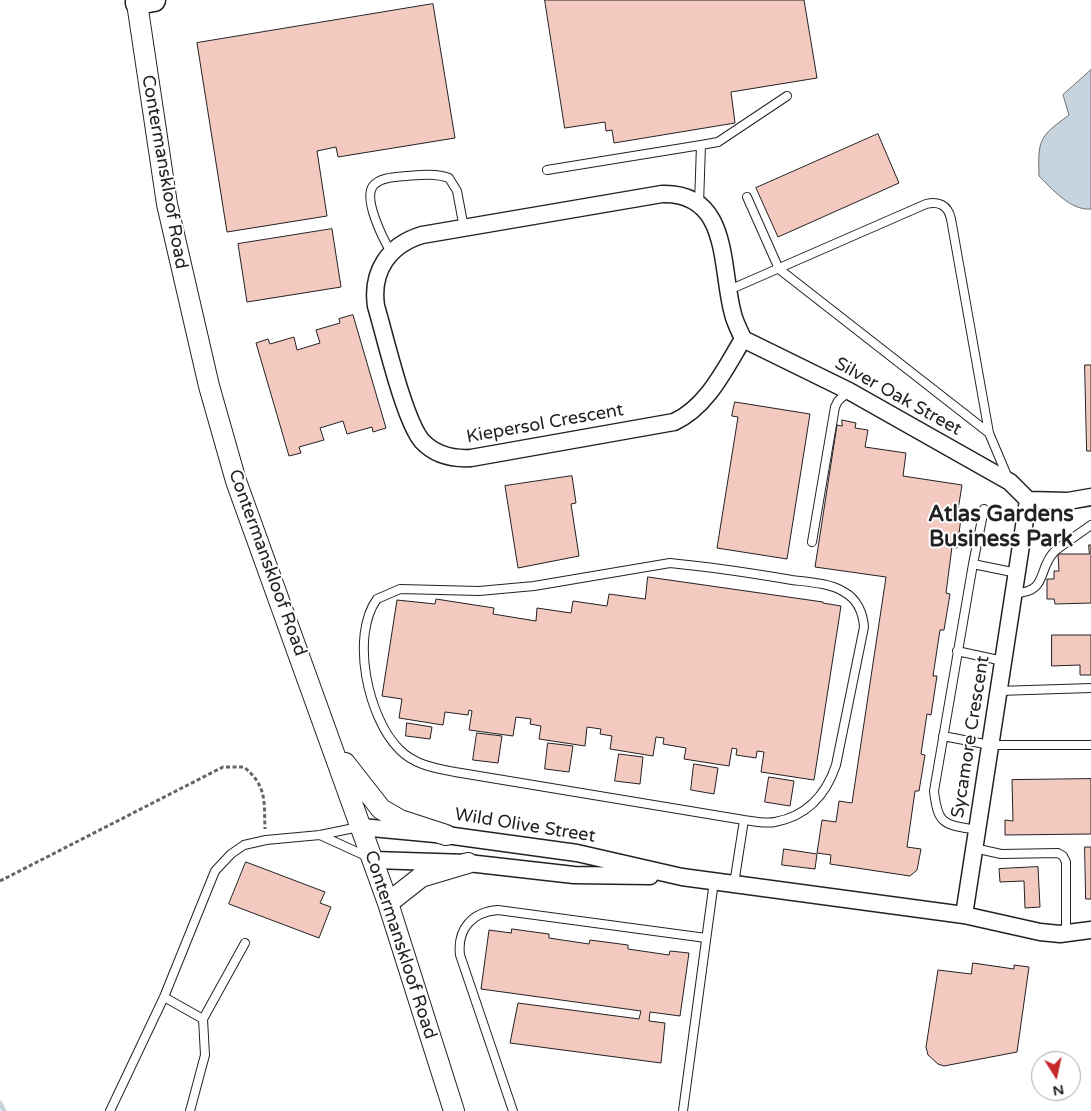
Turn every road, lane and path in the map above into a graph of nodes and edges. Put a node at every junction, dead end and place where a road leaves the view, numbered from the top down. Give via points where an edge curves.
1 (143, 1) edge
2 (788, 96) dead end
3 (702, 145) junction
4 (547, 170) dead end
5 (747, 197) dead end
6 (699, 204) junction
7 (464, 228) junction
8 (391, 252) junction
9 (779, 270) junction
10 (729, 290) junction
11 (743, 339) junction
12 (849, 391) junction
13 (989, 433) junction
14 (1010, 482) junction
15 (1091, 497) edge
16 (1028, 500) junction
17 (984, 510) dead end
18 (1091, 525) edge
19 (812, 542) dead end
20 (973, 564) junction
21 (1017, 573) junction
22 (1014, 592) junction
23 (957, 651) junction
24 (1003, 661) junction
25 (1091, 688) edge
26 (998, 691) junction
27 (943, 736) junction
28 (990, 745) junction
29 (1091, 745) edge
30 (333, 748) junction
31 (744, 820) junction
32 (361, 827) junction
33 (977, 830) junction
34 (320, 835) junction
35 (452, 835) junction
36 (266, 840) junction
37 (974, 848) junction
38 (373, 860) junction
39 (461, 862) junction
40 (682, 877) junction
41 (0, 881) edge
42 (714, 881) junction
43 (734, 884) junction
44 (388, 904) junction
45 (964, 915) junction
46 (1091, 930) edge
47 (1066, 933) junction
48 (706, 938) junction
49 (245, 943) dead end
50 (164, 997) junction
51 (203, 1019) junction
52 (110, 1111) edge
53 (190, 1111) edge
54 (454, 1111) edge
55 (513, 1111) edge
56 (683, 1111) edge

1 - 30 street, Contermanskloof Road via 167,204 208,386 236,482
2 - 3 lane via 718,142
3 - 4 lane
3 - 6 lane
5 - 9 lane
6 - 7 street, Kiepersol Crescent via 681,196 662,194
6 - 10 street via 717,230
7 - 8 street, Kiepersol Crescent via 411,238
7 - 8 lane via 457,190 449,178 428,174 381,180 374,184 370,194 380,235
8 - 11 street, Kiepersol Crescent via 378,273 376,306 412,425 424,442 451,457 471,458 674,422 699,405
9 - 10 lane
9 - 13 lane
9 - 13 lane via 926,204 938,203 947,208
10 - 11 street via 733,314
11 - 12 street, Silver Oak Street
12 - 14 street, Silver Oak Street
12 - 19 lane via 835,407
13 - 14 lane
14 - 16 street, Silver Oak Street
15 - 16 street via 1068,501
16 - 21 street, Sycamore Crescent
17 - 20 lane
18 - 22 lane via 1054,553 1037,586 1027,592
20 - 21 lane
20 - 23 lane
21 - 22 street, Sycamore Crescent
22 - 24 street, Sycamore Crescent
23 - 24 lane
23 - 27 lane
24 - 26 street, Sycamore Crescent
25 - 26 lane
26 - 28 street, Sycamore Crescent
27 - 28 lane
27 - 33 lane via 934,790 936,811 948,824
28 - 29 lane
28 - 33 street, Sycamore Crescent
30 - 32 street, Contermanskloof Road
30 - 35 street via 381,809 400,820
31 - 31 lane via 455,772 412,760 399,750 388,734 367,689 366,630 372,605 377,598 400,589 479,591 534,586 670,563 815,583 844,591 860,608 864,627 845,731 830,783 818,799 800,814 773,823
31 - 43 lane
32 - 34 lane
32 - 35 street, Wild Olive Street
32 - 38 street, Contermanskloof Road
33 - 37 street, Sycamore Crescent
34 - 36 lane
34 - 38 lane
35 - 39 street
35 - 40 street, Wild Olive Street via 577,853
36 - 41 path via 264,795 257,777 244,767 223,767
36 - 50 lane via 230,854 215,871
37 - 45 street, Sycamore Crescent
37 - 47 lane via 1001,854 1058,853 1063,856 1066,862
38 - 39 street, Wild Olive Street
38 - 44 street, Contermanskloof Road
39 - 40 street, Wild Olive Street via 574,875
39 - 44 street via 421,877
40 - 42 street, Wild Olive Street
42 - 43 street, Wild Olive Street
42 - 48 lane
43 - 45 street, Wild Olive Street
44 - 54 street, Contermanskloof Road
45 - 47 street via 1040,932
46 - 47 street
48 - 55 lane via 498,910 481,913 468,922 460,937 460,955
48 - 56 lane
49 - 51 lane
50 - 51 lane
50 - 52 lane
51 - 53 lane via 205,1055

